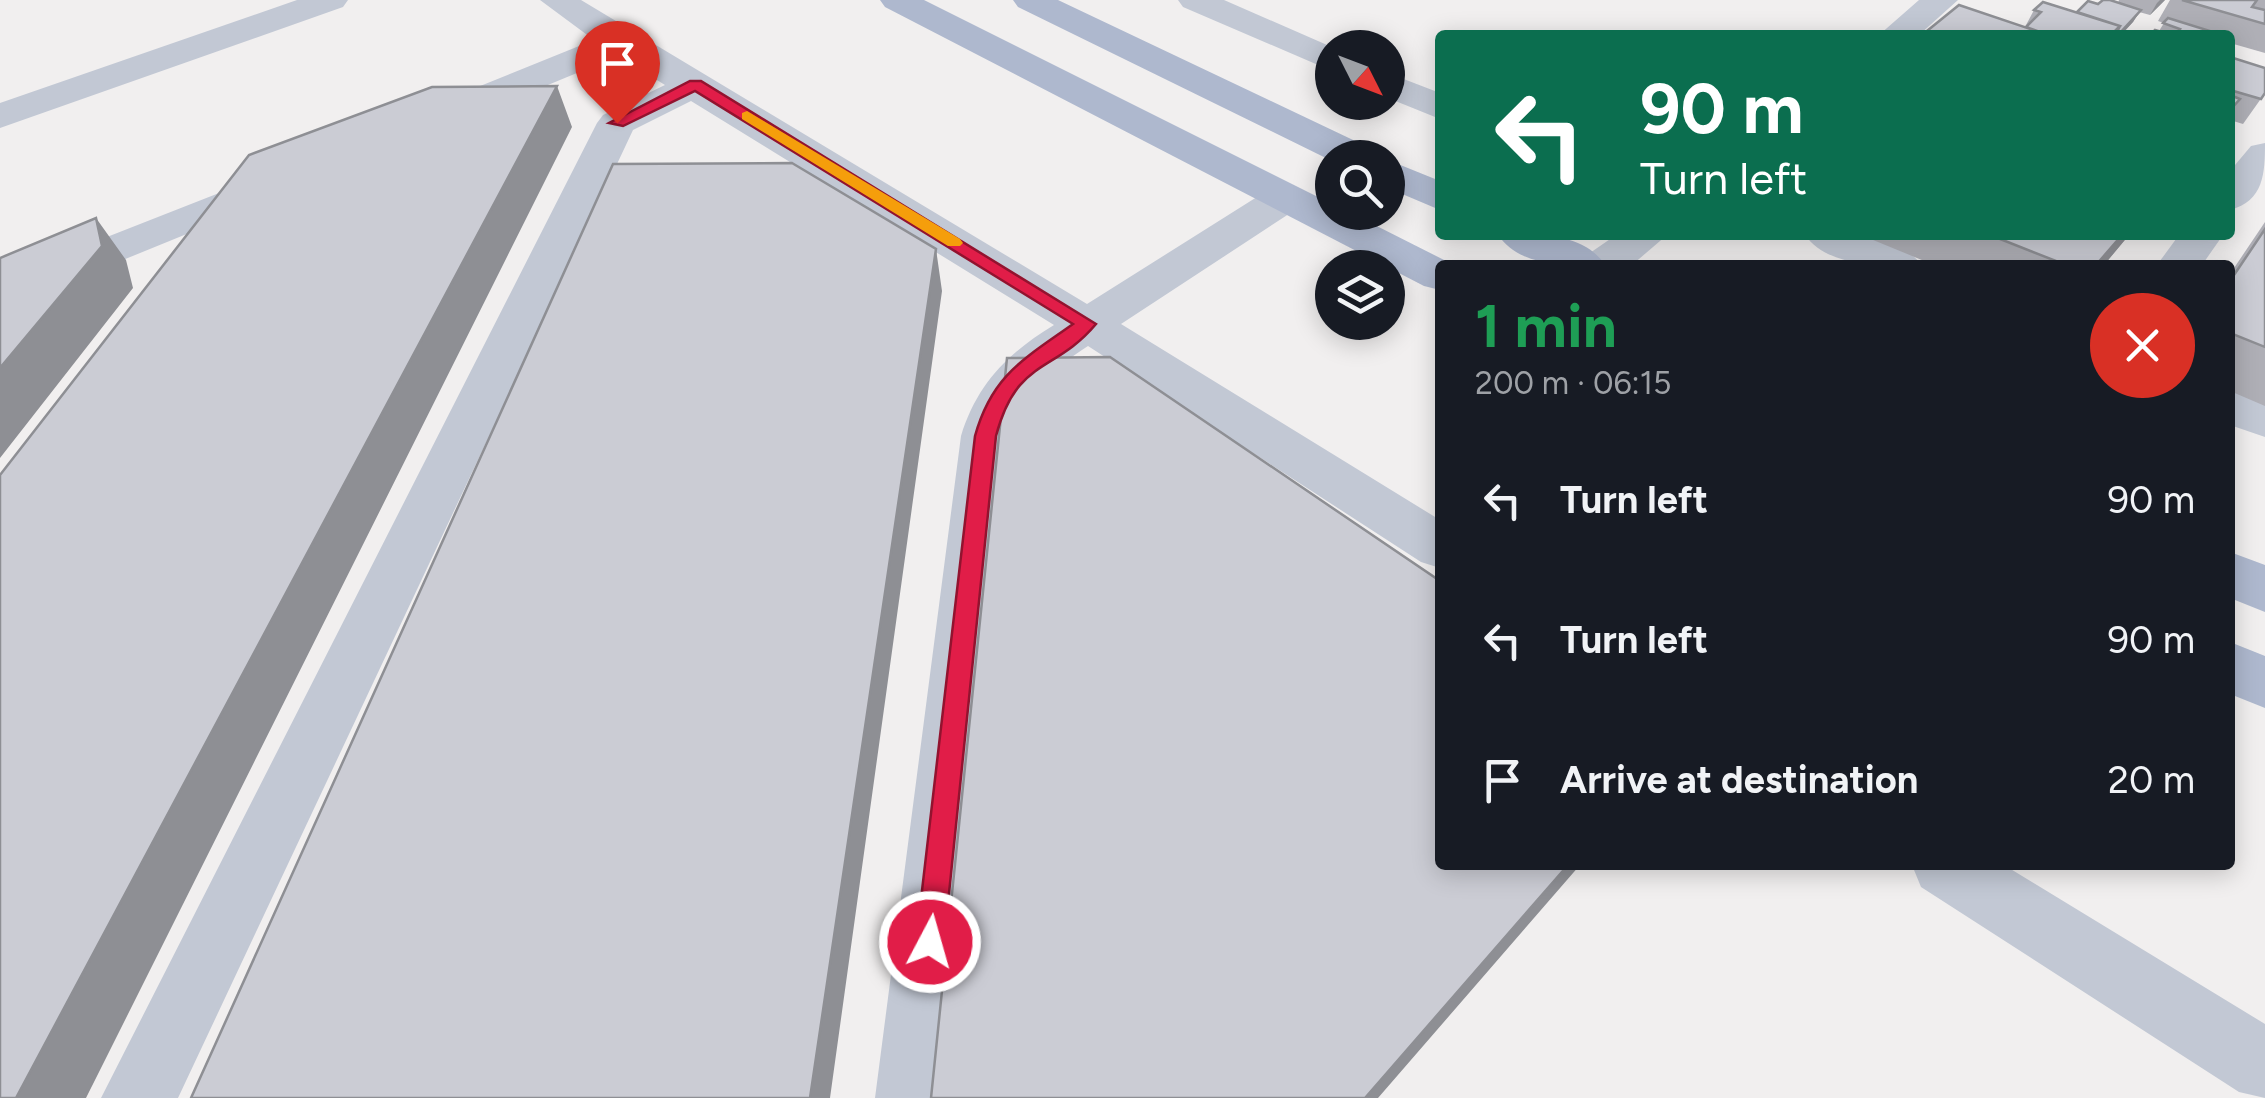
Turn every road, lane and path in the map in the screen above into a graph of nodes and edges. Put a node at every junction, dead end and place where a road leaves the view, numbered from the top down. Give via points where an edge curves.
1 (331, 0) edge
2 (557, 0) edge
3 (897, 0) edge
4 (1030, 0) edge
5 (1195, 0) edge
6 (1941, 0) edge
7 (1909, 30) edge
8 (621, 42) junction
9 (1315, 53) edge
10 (696, 84) junction
11 (1405, 92) edge
12 (1435, 105) edge
13 (0, 116) edge
14 (402, 131) edge
15 (1321, 140) edge
16 (312, 168) edge
17 (1405, 180) edge
18 (1435, 195) edge
19 (1284, 199) junction
20 (220, 206) junction
21 (1530, 240) edge
22 (1638, 240) edge
23 (1839, 240) edge
24 (2198, 240) edge
25 (1572, 260) edge
26 (1610, 260) edge
27 (1887, 260) edge
28 (2183, 260) edge
29 (174, 268) edge
30 (1435, 274) edge
31 (0, 296) edge
32 (1086, 324) junction
33 (2235, 407) edge
34 (2265, 420) edge
35 (1435, 544) edge
36 (2235, 575) edge
37 (2265, 590) edge
38 (2235, 668) edge
39 (2265, 683) edge
40 (1954, 870) edge
41 (2265, 1066) edge
42 (139, 1098) edge
43 (913, 1098) edge

1 - 13 street
2 - 8 street
3 - 19 main road
4 - 15 main road
5 - 9 street
6 - 7 street
8 - 10 street
8 - 14 street
10 - 32 street
10 - 42 street via 617,123
11 - 12 street
16 - 20 street
17 - 18 main road
19 - 30 main road
19 - 32 street
20 - 29 street
20 - 31 street
21 - 25 main road
22 - 26 street
23 - 27 street
24 - 28 street
32 - 35 street
32 - 43 street via 1016,374 995,403 986,436
33 - 34 street
36 - 37 main road
38 - 39 main road
40 - 41 street

